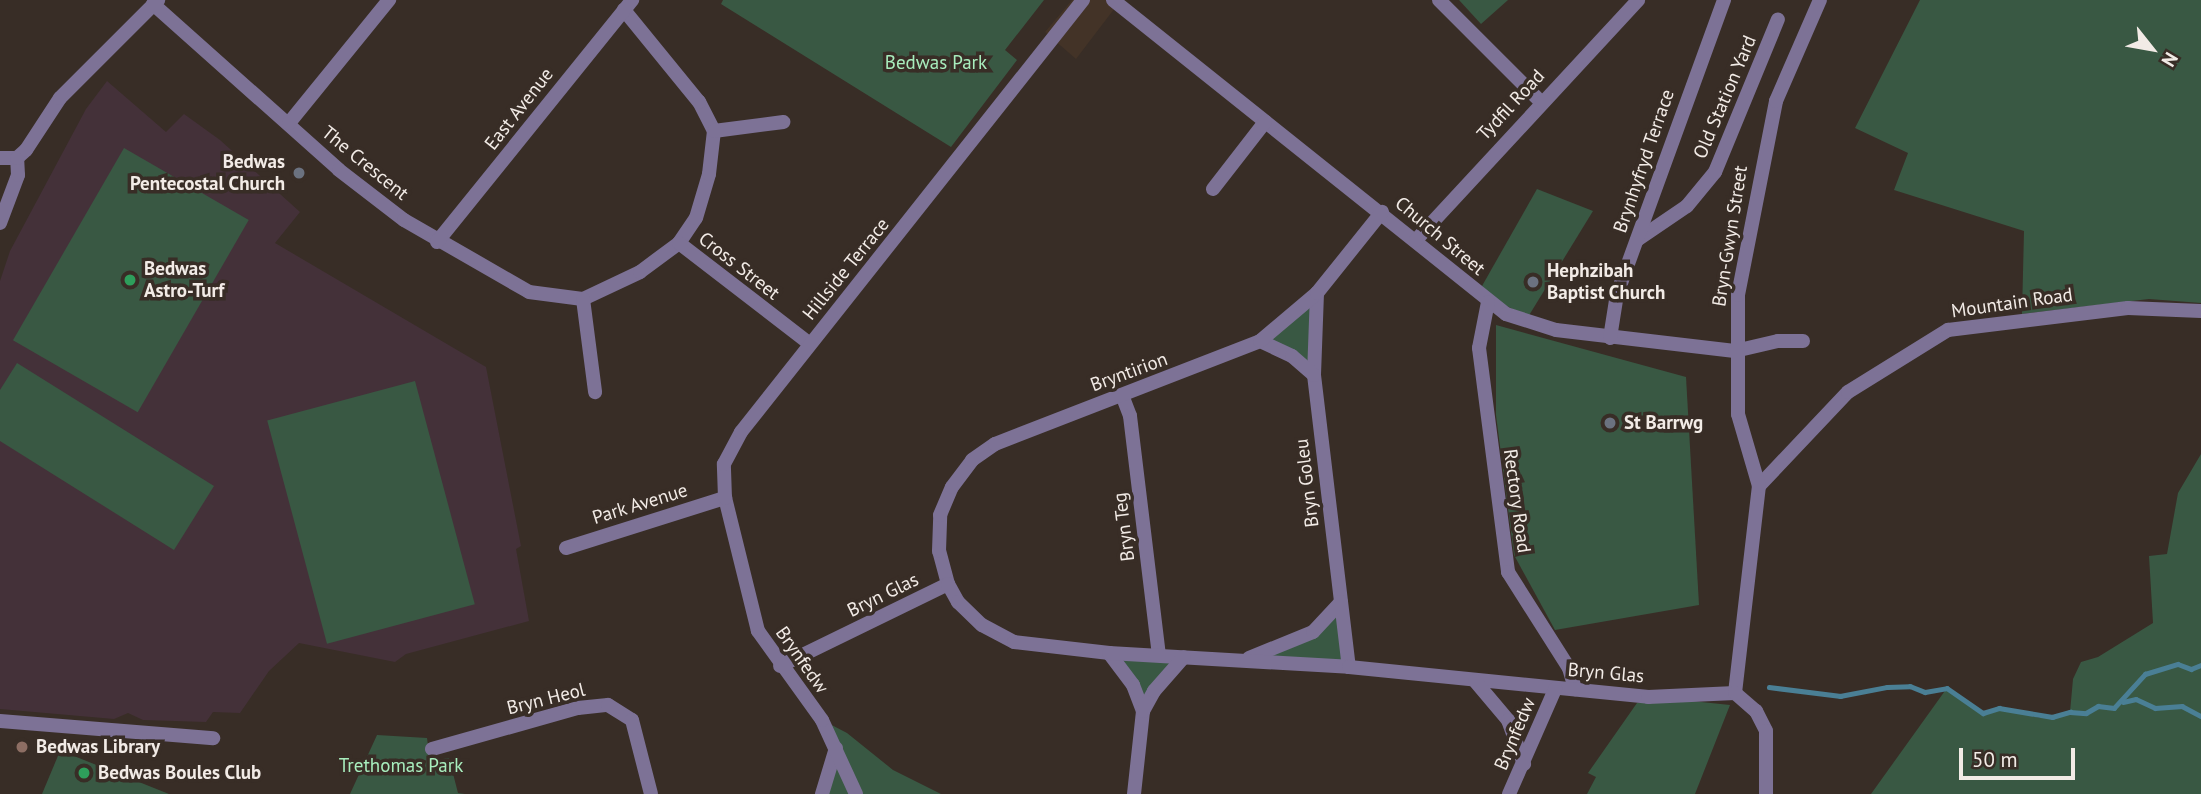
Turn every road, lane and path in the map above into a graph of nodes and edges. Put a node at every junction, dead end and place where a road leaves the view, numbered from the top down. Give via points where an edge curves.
1 (389, 0) edge
2 (1083, 0) edge
3 (1114, 0) edge
4 (1439, 0) edge
5 (1639, 0) edge
6 (1724, 0) edge
7 (1819, 0) edge
8 (156, 2) edge
9 (628, 5) edge
10 (1778, 19) dead end
11 (1540, 101) junction
12 (1265, 121) junction
13 (783, 122) dead end
14 (289, 123) junction
15 (714, 131) junction
16 (0, 158) edge
17 (17, 158) junction
18 (1213, 189) dead end
19 (1382, 212) junction
20 (0, 223) edge
21 (1416, 240) junction
22 (1637, 240) junction
23 (437, 242) junction
24 (679, 243) junction
25 (1317, 293) junction
26 (583, 299) junction
27 (1488, 302) junction
28 (2201, 311) edge
29 (1610, 338) junction
30 (1260, 341) junction
31 (1803, 341) dead end
32 (810, 344) junction
33 (1735, 351) junction
34 (1314, 375) junction
35 (595, 392) dead end
36 (1122, 395) junction
37 (1759, 486) junction
38 (725, 498) junction
39 (566, 548) dead end
40 (948, 584) junction
41 (745, 591) joint
42 (1341, 602) junction
43 (1110, 653) junction
44 (1159, 655) junction
45 (1184, 657) junction
46 (1243, 660) junction
47 (780, 666) junction
48 (1349, 667) junction
49 (1475, 681) junction
50 (1555, 689) junction
51 (1574, 689) junction
52 (1735, 693) junction
53 (1143, 711) junction
54 (0, 720) edge
55 (213, 738) dead end
56 (836, 747) junction
57 (432, 749) dead end
58 (1524, 764) junction
59 (652, 794) edge
60 (822, 794) edge
61 (856, 794) edge
62 (1134, 794) edge
63 (1509, 794) edge
64 (1766, 794) edge

1 - 14 street
2 - 32 street, Hillside Terrace
3 - 12 street, Church Street
4 - 11 street
5 - 11 street, Tydfil Road
6 - 22 street, Brynhyfryd Terrace
7 - 33 street, Bryn-Gwyn Street via 1776,101 1738,295
8 - 14 street, The Crescent
8 - 17 street via 60,98
9 - 15 street via 699,102
9 - 23 street, East Avenue
10 - 22 street, Old Station Yard via 1715,172 1687,206
11 - 21 street, Tydfil Road
12 - 18 street
12 - 19 street, Church Street
13 - 15 street
14 - 23 street, The Crescent via 348,177
15 - 24 street via 699,207
16 - 17 street
17 - 20 street via 18,175
19 - 21 street, Church Street
19 - 25 street, Bryntirion
21 - 27 street, Church Street
22 - 29 street, Brynhyfryd Terrace via 1617,294
23 - 26 street, The Crescent via 528,292
24 - 26 street via 639,272
24 - 32 street, Cross Street
25 - 30 street, Bryntirion via 1279,330
25 - 34 street, Bryn Goleu
26 - 35 street
27 - 29 street, Church Street via 1534,326
27 - 51 street, Rectory Road via 1479,348 1508,572 1569,668
28 - 37 street, Mountain Road via 2128,308 1948,330 1848,391
29 - 33 street, Church Street
30 - 34 street via 1292,356
30 - 36 street, Bryntirion
31 - 33 street, Church Street via 1777,341
32 - 38 street, Hillside Terrace via 741,432 724,464
33 - 37 street, Bryn-Gwyn Street via 1738,414
34 - 42 street, Bryn Goleu
36 - 40 street, Bryntirion via 995,444 972,460 952,487 940,516 940,551
36 - 44 street, Bryn Teg via 1130,416
37 - 52 street, Bryn-Gwyn Street
38 - 39 street, Park Avenue
38 - 41 street, Hillside Terrace
40 - 43 street, Bryn Glas via 958,602 982,625 1014,642
40 - 47 street, Bryn Glas
41 - 47 street, Brynfedw via 758,631
42 - 46 street, Bryn Glas via 1313,632
42 - 48 street, Bryn Goleu
43 - 44 street, Bryn Glas
43 - 53 street via 1133,685
44 - 45 street, Bryn Glas
45 - 46 street, Bryn Glas
45 - 53 street
46 - 48 street, Bryn Glas
47 - 56 street, Brynfedw via 822,720
48 - 49 street, Bryn Glas
49 - 50 street, Bryn Glas
49 - 58 street via 1507,720
50 - 51 street, Bryn Glas
50 - 58 street, Brynfedw
51 - 52 street, Bryn Glas via 1648,697
52 - 64 street via 1756,711 1766,731
53 - 62 street
54 - 55 street
56 - 60 street
56 - 61 street, Brynfedw
57 - 59 street, Bryn Heol via 578,708 608,705 632,720
58 - 63 street, Brynfedw

